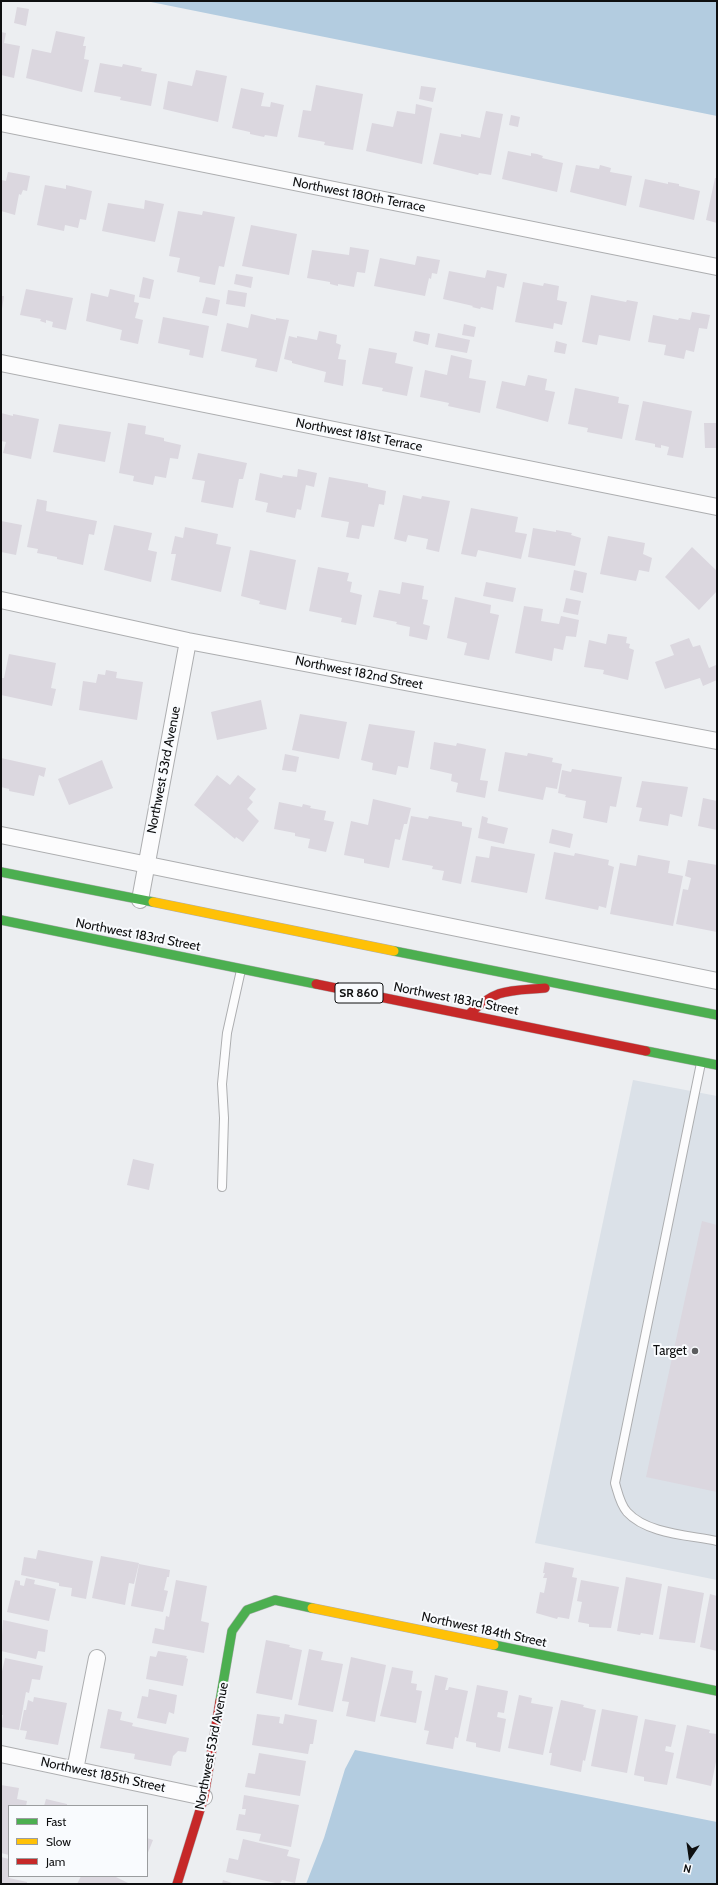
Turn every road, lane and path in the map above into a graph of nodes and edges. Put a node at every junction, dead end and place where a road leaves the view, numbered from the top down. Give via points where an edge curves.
1 (1, 123) edge
2 (717, 267) edge
3 (1, 363) edge
4 (717, 507) edge
5 (1, 600) edge
6 (188, 640) junction
7 (717, 741) edge
8 (1, 835) edge
9 (146, 866) junction
10 (1, 872) edge
11 (140, 900) junction
12 (1, 920) edge
13 (241, 969) junction
14 (717, 981) edge
15 (568, 985) junction
16 (468, 1015) junction
17 (717, 1015) edge
18 (701, 1062) junction
19 (717, 1065) edge
20 (222, 1187) dead end
21 (717, 1540) edge
22 (247, 1610) joint
23 (97, 1658) dead end
24 (717, 1691) edge
25 (1, 1754) edge
26 (76, 1770) junction
27 (204, 1797) junction
28 (177, 1884) edge

1 - 2 street, Northwest 180th Terrace
3 - 4 street, Northwest 181st Terrace
5 - 6 street, Northwest 182nd Street
6 - 7 street, Northwest 182nd Street
6 - 9 street, Northwest 53rd Avenue
8 - 9 street
9 - 11 street, Northwest 53rd Avenue
9 - 14 street
10 - 11 main road
11 - 15 main road
12 - 13 main road, Northwest 183rd Street / SR 860
13 - 16 main road, Northwest 183rd Street / SR 860
13 - 20 lane via 227,1033 222,1084
15 - 16 main road via 500,992 483,1001
15 - 17 main road
16 - 18 main road, Northwest 183rd Street / SR 860
18 - 19 main road, Northwest 183rd Street / SR 860
18 - 21 lane via 615,1484 626,1511 637,1521 650,1527
22 - 24 main road, Northwest 184th Street via 275,1600
22 - 27 main road, Northwest 53rd Avenue via 232,1631
23 - 26 street
25 - 26 street, Northwest 185th Street
26 - 27 street, Northwest 185th Street
27 - 28 main road, Northwest 53rd Avenue

